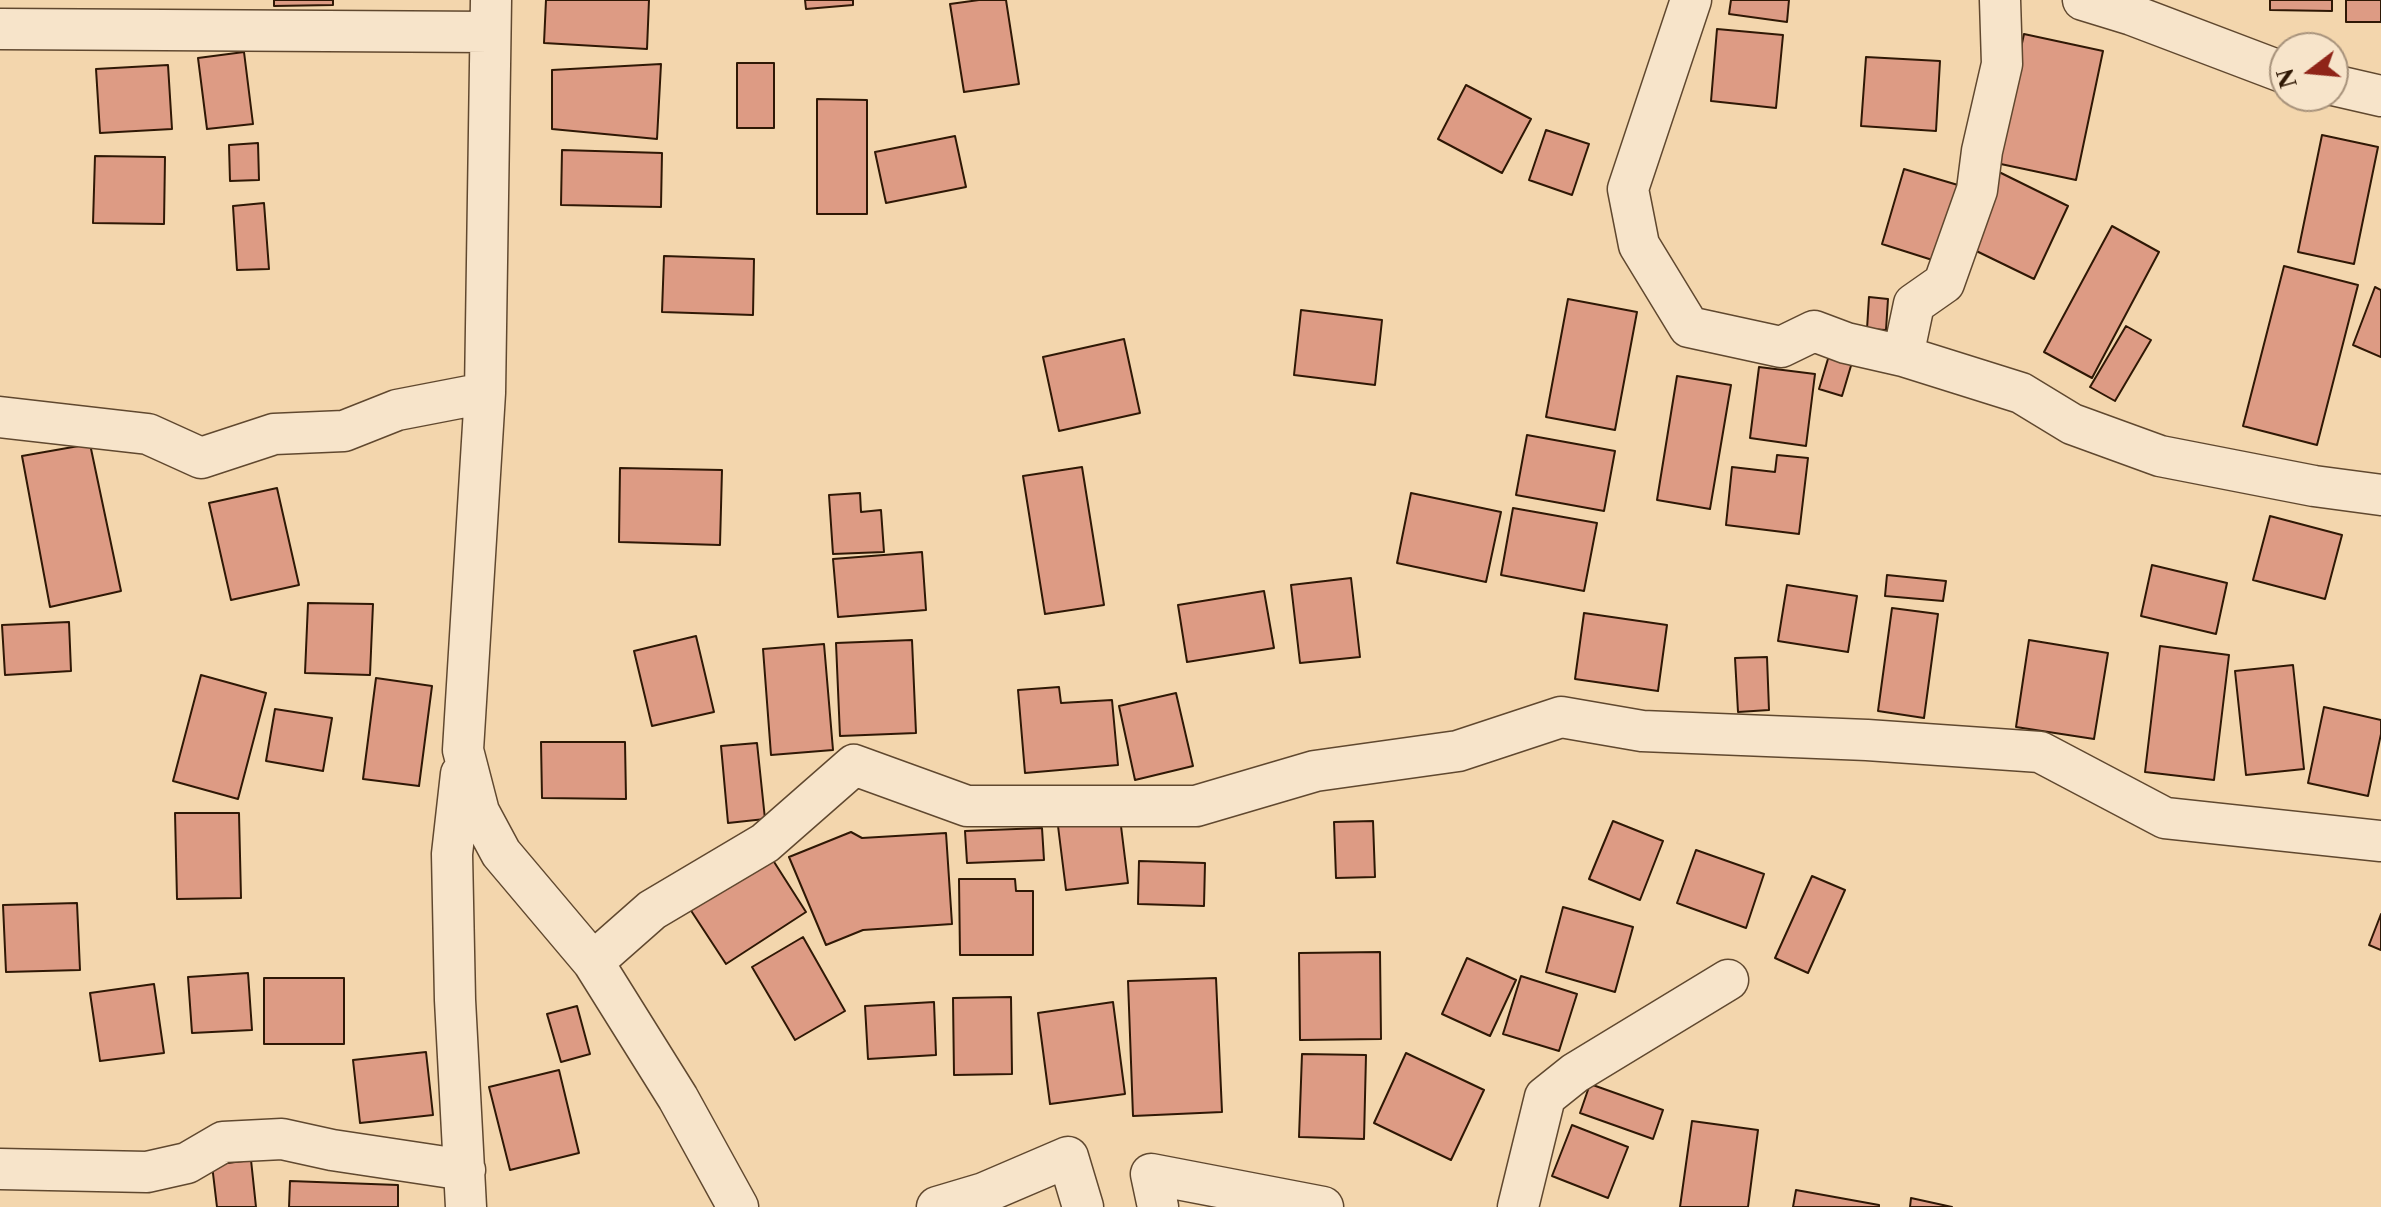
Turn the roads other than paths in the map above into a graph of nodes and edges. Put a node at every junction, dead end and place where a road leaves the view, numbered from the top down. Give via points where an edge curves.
1 (1691, 0) edge
2 (2000, 0) edge
3 (2083, 0) edge
4 (491, 16) edge
5 (0, 29) edge
6 (2269, 67) edge
7 (2349, 89) edge
8 (2381, 96) edge
9 (1903, 356) junction
10 (485, 393) junction
11 (0, 417) edge
12 (2381, 495) edge
13 (463, 750) junction
14 (2381, 841) edge
15 (593, 962) junction
16 (1728, 980) dead end
17 (0, 1169) edge
18 (465, 1189) edge
19 (738, 1207) edge
20 (937, 1207) edge
21 (1083, 1207) edge
22 (1158, 1207) edge
23 (1323, 1207) edge
24 (1518, 1207) edge

1 - 9 street via 1628,189 1639,245 1689,327 1781,347 1814,331
2 - 9 street via 2002,64 1977,190 1944,283 1914,304
3 - 6 street
4 - 5 street
4 - 10 street
7 - 8 street
9 - 12 street via 2021,393 2072,424 2160,456
10 - 11 street via 397,410 344,431 274,434 201,458 148,434
10 - 13 street
13 - 15 street via 479,812 501,853
13 - 18 street via 452,854
14 - 15 street via 2165,818 2040,752 1642,731 1561,717 1458,751 1315,771 1196,806 967,806 854,765 765,843 652,910
15 - 19 street
16 - 24 street via 1575,1073 1545,1097
17 - 18 street via 147,1172 187,1163 223,1142 282,1139
20 - 21 street via 1068,1157
22 - 23 street via 1151,1174

